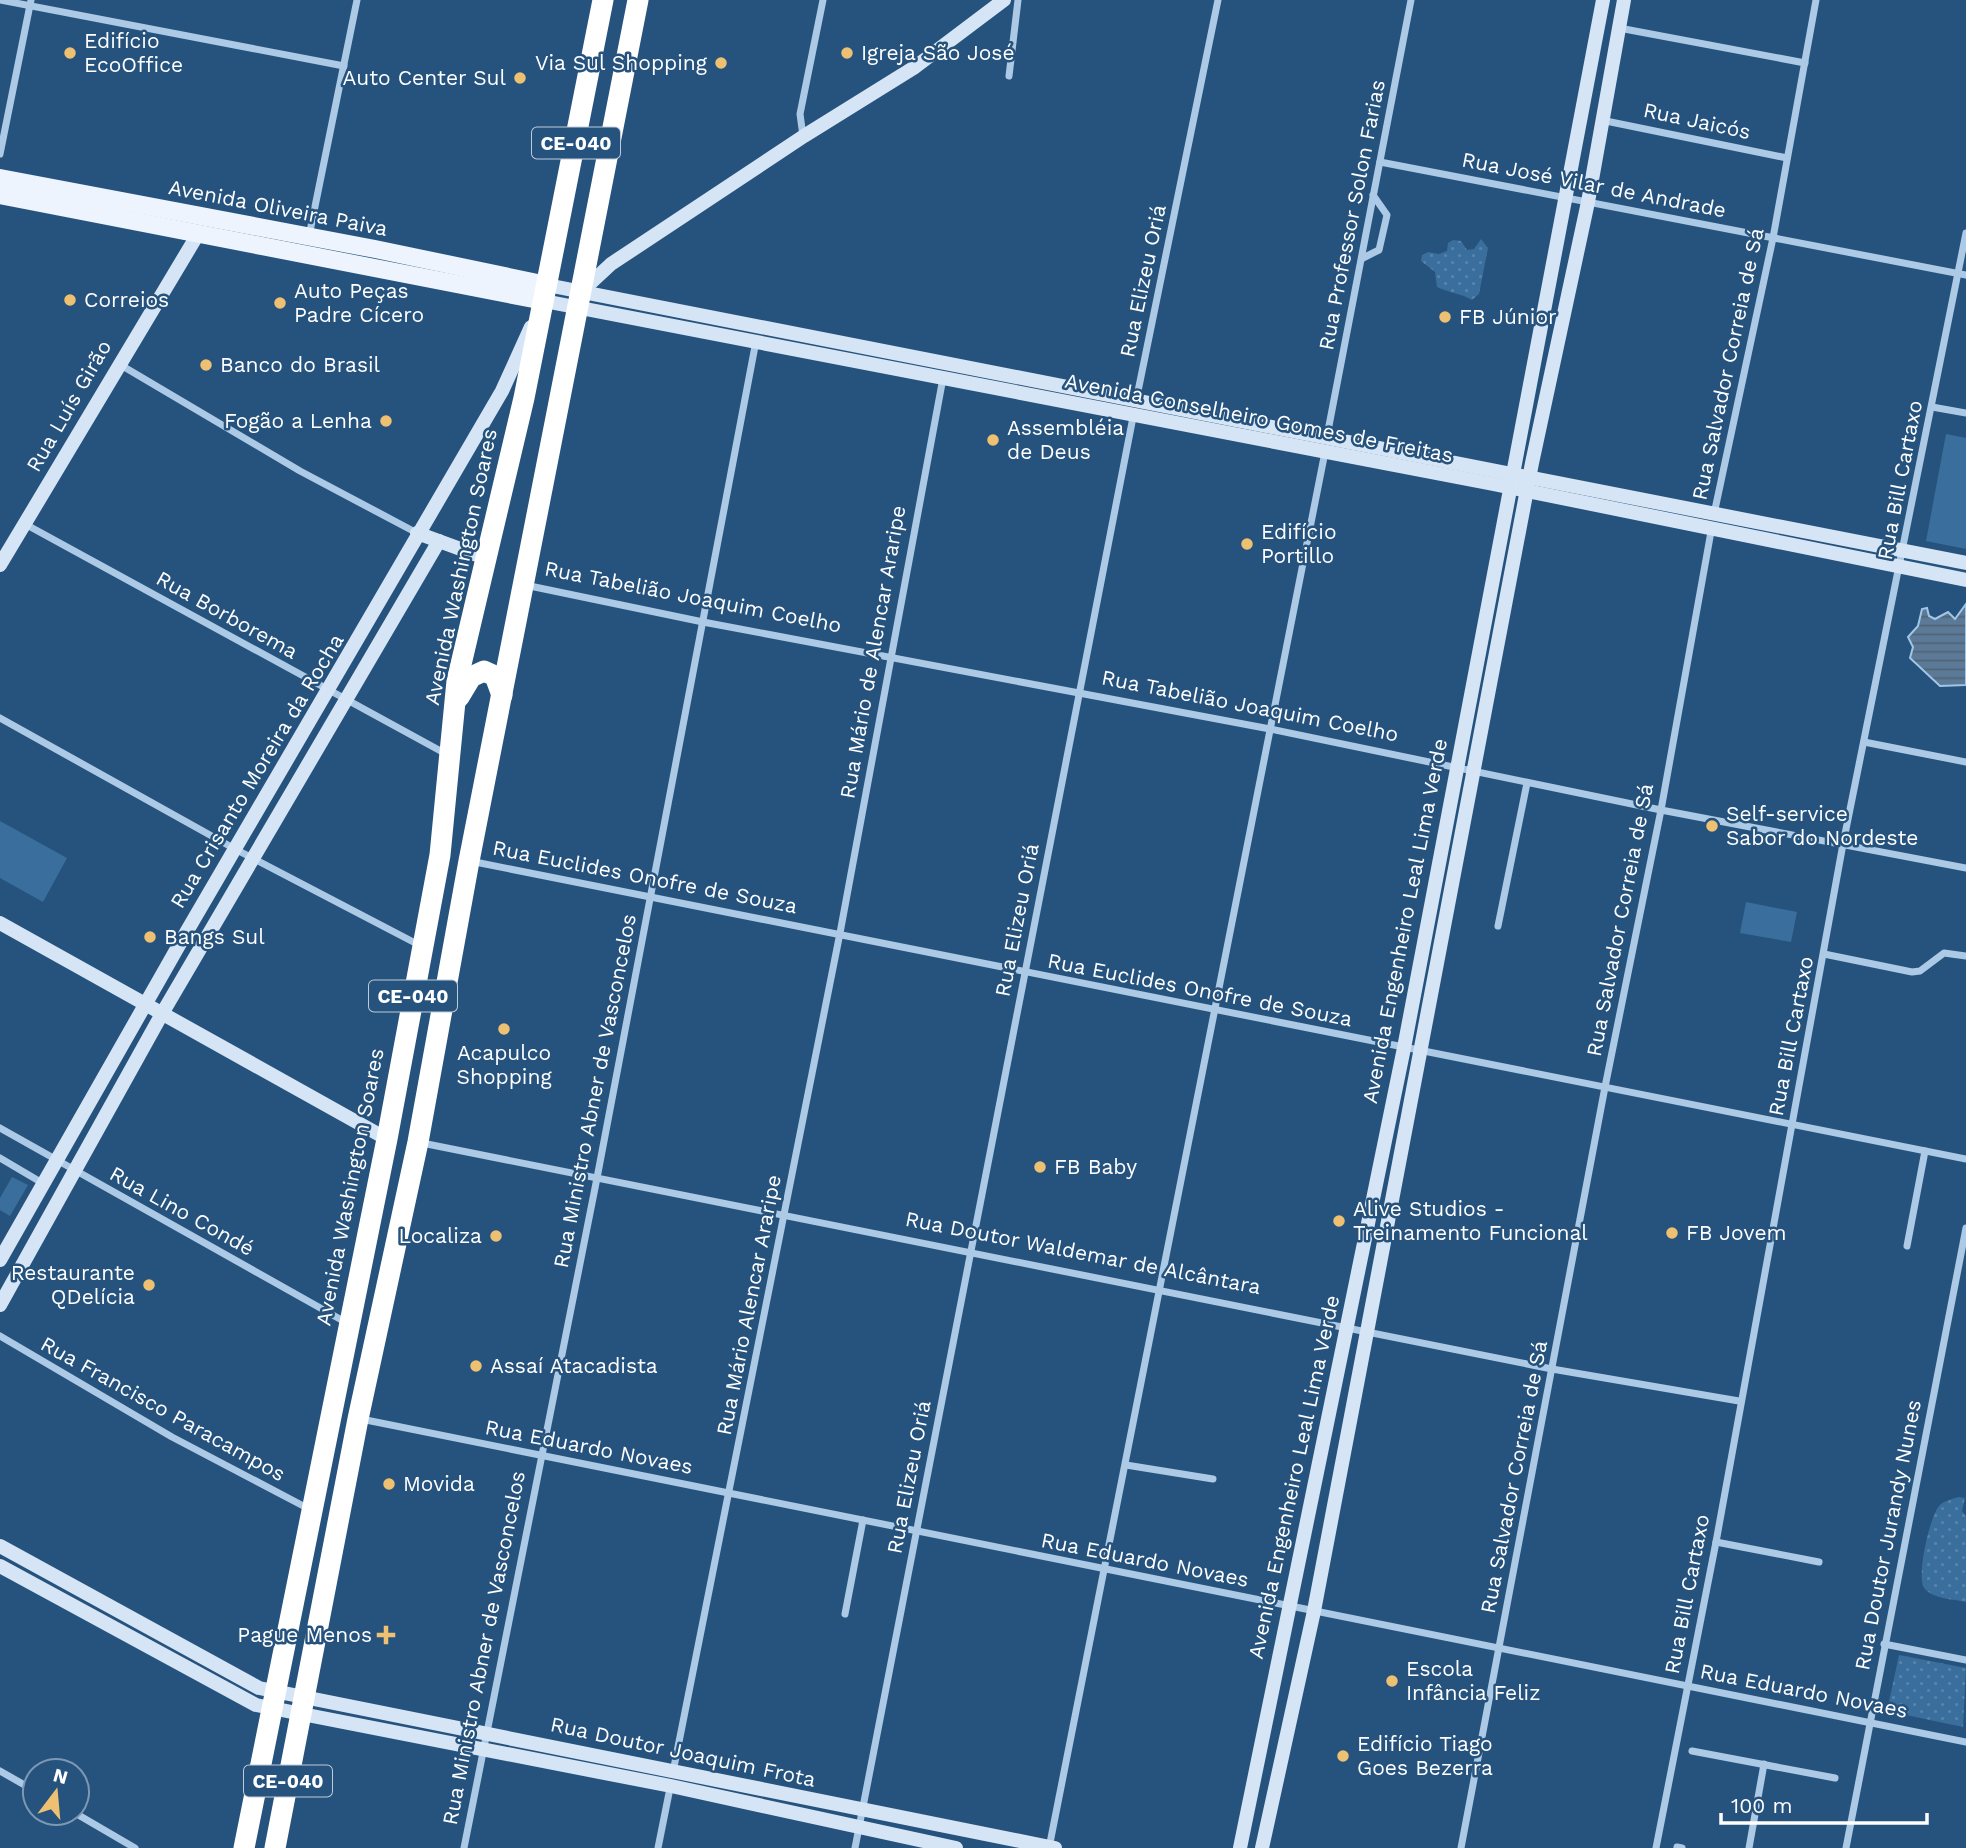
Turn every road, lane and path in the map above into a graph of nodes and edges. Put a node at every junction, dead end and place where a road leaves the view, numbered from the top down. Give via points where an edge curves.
1 (0, 0) edge
2 (357, 0) edge
3 (603, 0) edge
4 (638, 0) edge
5 (823, 0) edge
6 (1004, 0) edge
7 (1018, 0) edge
8 (1218, 0) edge
9 (1410, 0) edge
10 (1604, 0) edge
11 (1624, 0) edge
12 (1816, 0) edge
13 (30, 3) edge
14 (1618, 28) junction
15 (1805, 63) junction
16 (344, 66) junction
17 (1009, 76) dead end
18 (1601, 120) junction
19 (804, 136) junction
20 (0, 154) edge
21 (1787, 158) junction
22 (1380, 162) junction
23 (0, 178) edge
24 (0, 195) edge
25 (1373, 195) junction
26 (1566, 197) junction
27 (1588, 202) junction
28 (1966, 233) edge
29 (198, 234) junction
30 (309, 236) junction
31 (1773, 238) junction
32 (1363, 258) junction
33 (1962, 274) edge
34 (545, 293) junction
35 (579, 300) junction
36 (756, 341) junction
37 (118, 363) junction
38 (943, 378) junction
39 (1137, 399) junction
40 (1932, 408) junction
41 (1966, 413) edge
42 (1134, 415) junction
43 (1326, 443) junction
44 (1530, 475) junction
45 (1511, 480) junction
46 (1527, 491) junction
47 (1715, 512) junction
48 (25, 524) junction
49 (1711, 529) junction
50 (417, 533) junction
51 (439, 541) junction
52 (1904, 550) junction
53 (485, 558) junction
54 (1966, 563) edge
55 (0, 565) edge
56 (1900, 568) junction
57 (1966, 580) edge
58 (525, 586) junction
59 (703, 622) junction
60 (890, 657) junction
61 (329, 691) junction
62 (1080, 693) junction
63 (502, 695) junction
64 (347, 701) junction
65 (454, 712) junction
66 (0, 718) edge
67 (1270, 729) junction
68 (1864, 742) junction
69 (449, 756) junction
70 (1966, 762) edge
71 (1455, 769) junction
72 (1474, 772) junction
73 (1527, 783) junction
74 (1661, 810) junction
75 (1843, 844) junction
76 (235, 849) junction
77 (252, 858) junction
78 (470, 861) junction
79 (1966, 868) edge
80 (651, 898) junction
81 (0, 923) edge
82 (1498, 926) dead end
83 (840, 933) junction
84 (422, 947) junction
85 (1824, 954) junction
86 (1966, 956) edge
87 (1024, 973) junction
88 (146, 1003) junction
89 (1215, 1011) junction
90 (163, 1012) junction
91 (1404, 1048) junction
92 (1421, 1051) junction
93 (1605, 1087) junction
94 (1792, 1125) junction
95 (0, 1128) edge
96 (387, 1139) junction
97 (418, 1142) junction
98 (1924, 1151) junction
99 (0, 1158) edge
100 (1966, 1159) edge
101 (57, 1160) junction
102 (74, 1170) junction
103 (597, 1178) junction
104 (44, 1184) junction
105 (785, 1214) junction
106 (1966, 1228) edge
107 (1907, 1247) dead end
108 (970, 1252) junction
109 (0, 1261) edge
110 (1161, 1288) junction
111 (0, 1305) edge
112 (348, 1324) junction
113 (1346, 1327) junction
114 (1366, 1331) junction
115 (0, 1336) edge
116 (1552, 1369) junction
117 (1739, 1401) junction
118 (358, 1419) junction
119 (539, 1455) junction
120 (1126, 1465) junction
121 (1213, 1479) dead end
122 (729, 1492) junction
123 (311, 1510) junction
124 (863, 1520) junction
125 (917, 1530) junction
126 (1716, 1542) junction
127 (0, 1546) edge
128 (1819, 1562) dead end
129 (0, 1566) edge
130 (1104, 1570) junction
131 (82, 1591) junction
132 (75, 1606) junction
133 (1289, 1606) junction
134 (1314, 1611) junction
135 (845, 1614) dead end
136 (1884, 1644) junction
137 (1500, 1647) junction
138 (1966, 1660) edge
139 (1687, 1687) junction
140 (275, 1700) junction
141 (302, 1705) junction
142 (1870, 1721) junction
143 (485, 1733) junction
144 (1966, 1742) edge
145 (482, 1748) junction
146 (1692, 1751) dead end
147 (1765, 1764) junction
148 (674, 1769) junction
149 (0, 1771) edge
150 (1835, 1778) dead end
151 (21, 1783) edge
152 (671, 1786) junction
153 (862, 1811) junction
154 (91, 1822) edge
155 (859, 1829) junction
156 (135, 1848) edge
157 (244, 1848) edge
158 (275, 1848) edge
159 (464, 1848) edge
160 (658, 1848) edge
161 (855, 1848) edge
162 (956, 1848) edge
163 (1049, 1848) edge
164 (1055, 1848) edge
165 (1240, 1848) edge
166 (1262, 1848) edge
167 (1461, 1848) edge
168 (1656, 1848) edge
169 (1749, 1848) edge
170 (1846, 1848) edge

1 - 13 street
2 - 16 street
3 - 34 highway, Avenida Washington Soares / CE-040
4 - 35 highway, CE-040
5 - 19 street via 800,114
6 - 19 main road via 915,68
7 - 17 street
8 - 39 street, Rua Elizeu Oriá
9 - 22 street, Rua Professor Solon Farias
10 - 26 main road, Avenida Engenheiro Leal Lima Verde
11 - 14 main road, Avenida Engenheiro Leal Lima Verde
12 - 15 street, Rua Salvador Correia de Sá
13 - 16 street
13 - 20 street
14 - 15 street
14 - 18 main road, Avenida Engenheiro Leal Lima Verde
15 - 21 street, Rua Salvador Correia de Sá
16 - 30 street
18 - 21 street, Rua Jaicós
18 - 27 main road, Avenida Engenheiro Leal Lima Verde
19 - 35 main road via 611,264
21 - 31 street, Rua Salvador Correia de Sá
22 - 25 street, Rua Professor Solon Farias
22 - 26 street, Rua José Vilar de Andrade
23 - 30 main road, Avenida Oliveira Paiva
24 - 29 main road, Avenida Oliveira Paiva
25 - 32 street, Rua Professor Solon Farias
25 - 32 street via 1387,215 1380,248
26 - 27 street, Rua José Vilar de Andrade
26 - 45 main road, Avenida Engenheiro Leal Lima Verde
27 - 31 street, Rua José Vilar de Andrade
27 - 44 main road, Avenida Engenheiro Leal Lima Verde
28 - 33 street, Rua Bill Cartaxo
29 - 34 main road, Avenida Oliveira Paiva
29 - 37 main road, Rua Luís Girão
30 - 34 main road, Avenida Oliveira Paiva
31 - 33 street, Rua José Vilar de Andrade
31 - 47 street, Rua Salvador Correia de Sá
32 - 43 street, Rua Professor Solon Farias
33 - 40 street, Rua Bill Cartaxo
34 - 35 main road, Avenida Conselheiro Gomes de Freitas
34 - 50 main road, Rua Crisanto Moreira da Rocha via 502,391
34 - 53 highway, Avenida Washington Soares / CE-040
35 - 36 main road, Avenida Conselheiro Gomes de Freitas
35 - 39 main road, Avenida Conselheiro Gomes de Freitas
35 - 58 highway, CE-040
36 - 38 main road, Avenida Conselheiro Gomes de Freitas
36 - 59 street, Rua Ministro Abner de Vasconcelos
37 - 48 main road, Rua Luís Girão
37 - 50 street via 300,471
38 - 42 main road, Avenida Conselheiro Gomes de Freitas
38 - 60 street, Rua Mário de Alencar Araripe
39 - 42 street, Rua Elizeu Oriá
39 - 43 main road, Avenida Conselheiro Gomes de Freitas
40 - 41 street
40 - 52 street, Rua Bill Cartaxo
42 - 43 main road, Avenida Conselheiro Gomes de Freitas
42 - 62 street, Rua Elizeu Oriá
43 - 45 main road, Avenida Conselheiro Gomes de Freitas
43 - 67 street, Rua Professor Solon Farias
44 - 45 main road, Avenida Conselheiro Gomes de Freitas
44 - 46 main road, Avenida Engenheiro Leal Lima Verde
44 - 47 main road, Avenida Conselheiro Gomes de Freitas
45 - 46 main road, Avenida Conselheiro Gomes de Freitas
45 - 71 main road, Avenida Engenheiro Leal Lima Verde
46 - 49 main road, Avenida Conselheiro Gomes de Freitas
46 - 72 main road, Avenida Engenheiro Leal Lima Verde
47 - 49 street, Rua Salvador Correia de Sá
47 - 52 main road, Avenida Conselheiro Gomes de Freitas
48 - 55 main road, Rua Luís Girão
48 - 61 street, Rua Borborema
49 - 56 main road, Avenida Conselheiro Gomes de Freitas
49 - 74 street, Rua Salvador Correia de Sá
50 - 51 main road
50 - 61 main road, Rua Crisanto Moreira da Rocha
51 - 53 main road
51 - 64 main road, Rua Crisanto Moreira da Rocha
52 - 54 main road, Avenida Conselheiro Gomes de Freitas
52 - 56 street, Rua Bill Cartaxo
53 - 65 highway, Avenida Washington Soares / CE-040
56 - 57 main road, Avenida Conselheiro Gomes de Freitas
56 - 68 street, Rua Bill Cartaxo
58 - 59 street, Rua Tabelião Joaquim Coelho
58 - 63 highway, CE-040
59 - 60 street, Rua Tabelião Joaquim Coelho
59 - 80 street, Rua Ministro Abner de Vasconcelos
60 - 62 street, Rua Tabelião Joaquim Coelho
60 - 83 street, Rua Mário de Alencar Araripe
61 - 64 street, Rua Borborema
61 - 76 main road, Rua Crisanto Moreira da Rocha
62 - 67 street, Rua Tabelião Joaquim Coelho
62 - 87 street, Rua Elizeu Oriá
63 - 65 highway via 495,676 484,671 464,686
63 - 78 highway, CE-040
64 - 69 street, Rua Borborema
64 - 77 main road, Rua Crisanto Moreira da Rocha
65 - 69 highway, Avenida Washington Soares / CE-040
66 - 76 street
67 - 71 street, Rua Tabelião Joaquim Coelho
67 - 89 street, Rua Professor Solon Farias
68 - 70 street
68 - 75 street, Rua Bill Cartaxo
69 - 84 highway, Avenida Washington Soares / CE-040 via 440,855
71 - 72 street, Rua Tabelião Joaquim Coelho
71 - 91 main road, Avenida Engenheiro Leal Lima Verde
72 - 73 street, Rua Tabelião Joaquim Coelho
72 - 92 main road, Avenida Engenheiro Leal Lima Verde
73 - 74 street, Rua Tabelião Joaquim Coelho
73 - 82 street
74 - 75 street, Rua Tabelião Joaquim Coelho
74 - 93 street, Rua Salvador Correia de Sá
75 - 79 street, Rua Tabelião Joaquim Coelho
75 - 85 street, Rua Bill Cartaxo
76 - 77 street
76 - 88 main road, Rua Crisanto Moreira da Rocha
77 - 84 street
77 - 90 main road, Rua Crisanto Moreira da Rocha
78 - 80 street, Rua Euclides Onofre de Souza
78 - 97 highway, CE-040
80 - 83 street, Rua Euclides Onofre de Souza
80 - 103 street, Rua Ministro Abner de Vasconcelos
81 - 88 main road
83 - 87 street, Rua Euclides Onofre de Souza
83 - 105 street, Rua Mário Alencar Araripe
84 - 96 highway, Avenida Washington Soares / CE-040
85 - 86 street via 1912,972 1944,953
85 - 94 street, Rua Bill Cartaxo
87 - 89 street, Rua Euclides Onofre de Souza
87 - 108 street, Rua Elizeu Oriá
88 - 90 main road
88 - 101 main road, Rua Crisanto Moreira da Rocha
89 - 91 street, Rua Euclides Onofre de Souza
89 - 110 street, Rua Professor Solon Farias
90 - 96 main road
90 - 102 main road, Rua Crisanto Moreira da Rocha
91 - 92 street, Rua Euclides Onofre de Souza
91 - 113 main road, Avenida Engenheiro Leal Lima Verde
92 - 93 street, Rua Euclides Onofre de Souza
92 - 114 main road, Avenida Engenheiro Leal Lima Verde
93 - 94 street, Rua Euclides Onofre de Souza
93 - 116 street, Rua Salvador Correia de Sá
94 - 98 street, Rua Euclides Onofre de Souza
94 - 117 street, Rua Bill Cartaxo
95 - 101 street, Rua Lino Condé
96 - 112 highway, Avenida Washington Soares / CE-040
97 - 103 street, Rua Doutor Waldemar de Alcântara
97 - 118 highway, CE-040
98 - 100 street, Rua Euclides Onofre de Souza
98 - 107 street
99 - 104 street
101 - 102 street, Rua Lino Condé
101 - 104 main road, Rua Crisanto Moreira da Rocha
102 - 111 main road, Rua Crisanto Moreira da Rocha
102 - 112 street, Rua Lino Condé
103 - 105 street, Rua Doutor Waldemar de Alcântara
103 - 119 street, Rua Ministro Abner de Vasconcelos
104 - 109 main road, Rua Crisanto Moreira da Rocha
105 - 108 street, Rua Doutor Waldemar de Alcântara
105 - 122 street, Rua Mário Alencar Araripe
106 - 136 street, Rua Doutor Jurandy Nunes
108 - 110 street, Rua Doutor Waldemar de Alcântara
108 - 125 street, Rua Elizeu Oriá
110 - 113 street, Rua Doutor Waldemar de Alcântara
110 - 120 street, Rua Professor Solon Farias
112 - 123 highway, Avenida Washington Soares / CE-040
113 - 114 street, Rua Doutor Waldemar de Alcântara
113 - 133 main road, Avenida Engenheiro Leal Lima Verde
114 - 116 street, Rua Doutor Waldemar de Alcântara
114 - 134 main road, Avenida Engenheiro Leal Lima Verde
115 - 123 street, Rua Francisco Paracampos via 128,1413
116 - 117 street, Rua Doutor Waldemar de Alcântara
116 - 137 street, Rua Salvador Correia de Sá
117 - 126 street, Rua Bill Cartaxo
118 - 119 street, Rua Eduardo Novaes
118 - 141 highway, CE-040
119 - 122 street, Rua Eduardo Novaes
119 - 143 street, Rua Ministro Abner de Vasconcelos
120 - 121 street
120 - 130 street, Rua Professor Solon Farias
122 - 124 street, Rua Eduardo Novaes
122 - 148 street, Rua Mário Alencar Araripe
123 - 140 highway, Avenida Washington Soares / CE-040
124 - 125 street, Rua Eduardo Novaes
124 - 135 street
125 - 130 street, Rua Eduardo Novaes
125 - 153 street, Rua Elizeu Oriá
126 - 128 street
126 - 139 street, Rua Bill Cartaxo
127 - 131 main road
129 - 132 main road
130 - 133 street, Rua Eduardo Novaes
130 - 163 street, Rua Professor Solon Farias
131 - 132 main road
131 - 140 main road
132 - 140 main road via 256,1705
133 - 134 street, Rua Eduardo Novaes
133 - 165 main road, Avenida Engenheiro Leal Lima Verde
134 - 137 street, Rua Eduardo Novaes
134 - 166 main road, Avenida Engenheiro Leal Lima Verde
136 - 138 street
136 - 142 street, Rua Doutor Jurandy Nunes
137 - 139 street, Rua Eduardo Novaes
137 - 167 street, Rua Salvador Correia de Sá
139 - 142 street, Rua Eduardo Novaes
139 - 168 street, Rua Bill Cartaxo
140 - 141 main road
140 - 157 highway, Avenida Washington Soares / CE-040
141 - 143 main road, Rua Doutor Joaquim Frota
141 - 145 main road, Rua Doutor Joaquim Frota
141 - 158 highway, CE-040
142 - 144 street, Rua Eduardo Novaes
142 - 170 street, Rua Doutor Jurandy Nunes
143 - 145 street, Rua Ministro Abner de Vasconcelos
143 - 148 main road, Rua Doutor Joaquim Frota
145 - 152 main road, Rua Doutor Joaquim Frota
145 - 159 street, Rua Ministro Abner de Vasconcelos
146 - 147 street
147 - 150 street
147 - 169 street
148 - 152 street, Rua Mário Alencar Araripe
148 - 153 main road, Rua Doutor Joaquim Frota
149 - 151 street
152 - 155 main road, Rua Doutor Joaquim Frota
152 - 160 street, Rua Mário Alencar Araripe
153 - 155 street, Rua Elizeu Oriá
153 - 163 main road, Rua Doutor Joaquim Frota
154 - 156 street
155 - 161 street, Rua Elizeu Oriá
155 - 162 main road, Rua Doutor Joaquim Frota
163 - 164 main road, Rua Doutor Joaquim Frota

